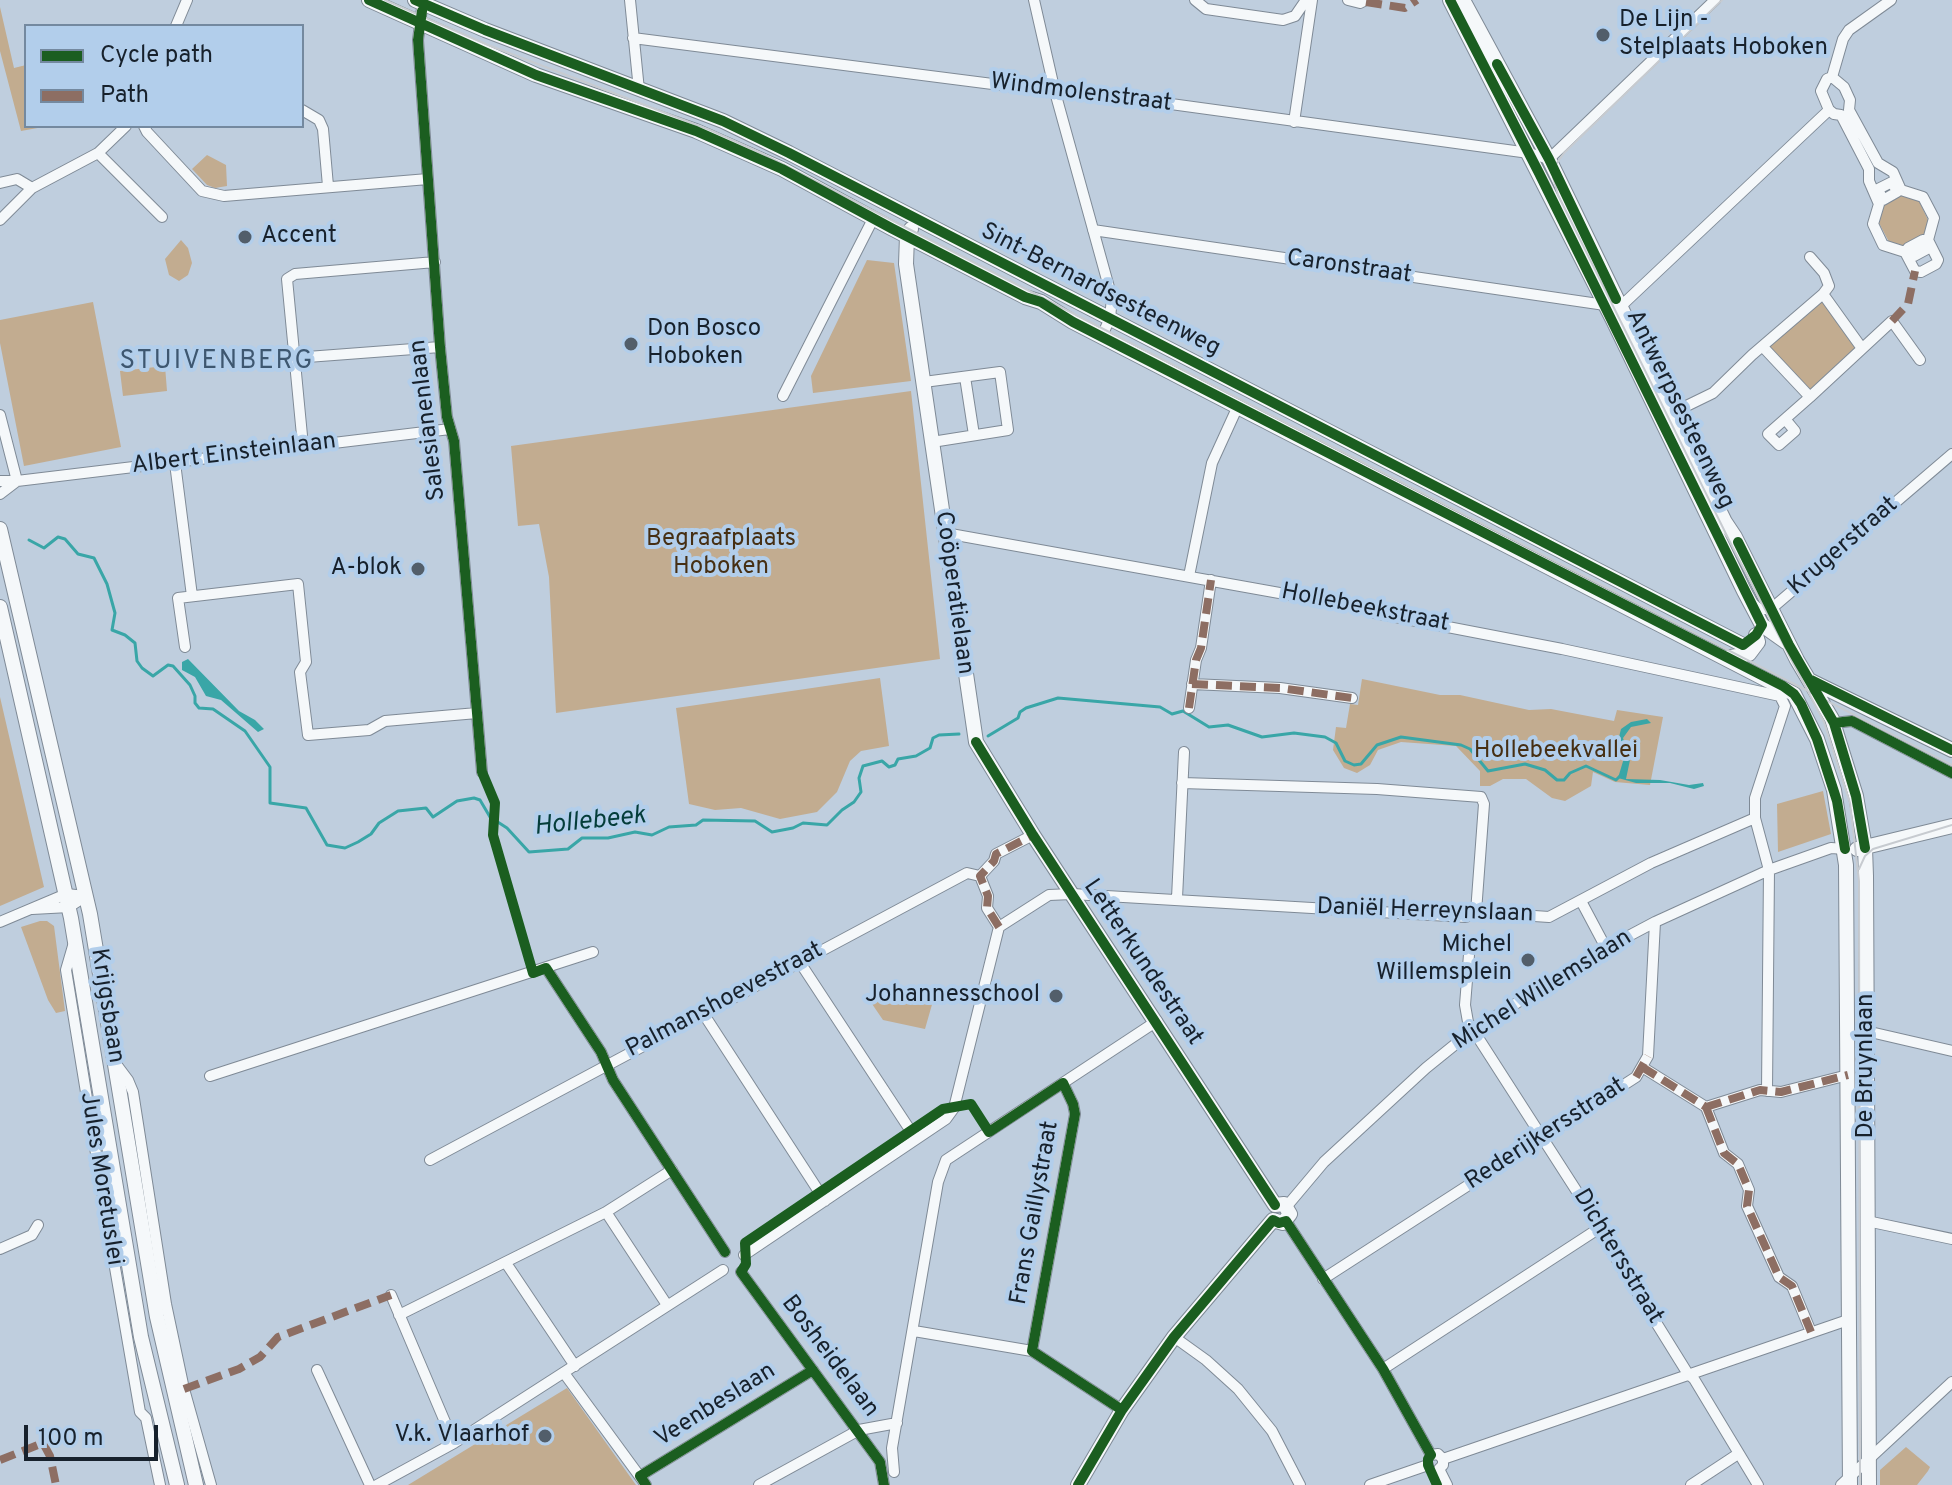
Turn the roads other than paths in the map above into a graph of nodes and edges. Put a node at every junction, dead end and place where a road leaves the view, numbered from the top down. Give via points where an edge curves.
1 (187, 0) edge
2 (369, 0) edge
3 (630, 0) edge
4 (1034, 0) edge
5 (1195, 0) edge
6 (1306, 0) edge
7 (1312, 0) edge
8 (1348, 0) edge
9 (1366, 0) edge
10 (1450, 0) edge
11 (1463, 0) edge
12 (1715, 0) edge
13 (1891, 0) edge
14 (420, 1) edge
15 (419, 23) junction
16 (177, 24) edge
17 (633, 38) junction
18 (1832, 77) junction
19 (639, 90) junction
20 (1055, 92) junction
21 (1829, 110) junction
22 (304, 111) edge
23 (1845, 113) junction
24 (1294, 122) junction
25 (124, 128) edge
26 (145, 128) edge
27 (98, 153) junction
28 (1529, 153) junction
29 (1549, 159) junction
30 (1873, 166) junction
31 (428, 179) junction
32 (0, 183) edge
33 (328, 186) junction
34 (32, 188) junction
35 (162, 217) dead end
36 (916, 218) junction
37 (873, 219) junction
38 (0, 220) edge
39 (1093, 230) junction
40 (907, 236) junction
41 (1810, 257) dead end
42 (435, 262) junction
43 (1823, 294) junction
44 (1612, 306) junction
45 (1110, 318) junction
46 (1102, 336) junction
47 (440, 347) junction
48 (1763, 347) junction
49 (1861, 347) junction
50 (294, 358) junction
51 (1920, 360) dead end
52 (965, 377) junction
53 (924, 382) junction
54 (783, 396) dead end
55 (1810, 397) junction
56 (1238, 406) junction
57 (1672, 413) junction
58 (0, 415) edge
59 (1785, 419) dead end
60 (450, 429) junction
61 (974, 435) junction
62 (932, 442) junction
63 (303, 446) junction
64 (1952, 454) edge
65 (175, 463) junction
66 (0, 481) edge
67 (17, 481) junction
68 (0, 494) edge
69 (0, 529) edge
70 (945, 533) junction
71 (1189, 576) junction
72 (1211, 580) junction
73 (192, 596) junction
74 (1750, 602) junction
75 (0, 607) edge
76 (1771, 609) junction
77 (1759, 630) junction
78 (1789, 645) junction
79 (185, 647) dead end
80 (1745, 657) junction
81 (1811, 680) junction
82 (1192, 684) junction
83 (1352, 698) dead end
84 (1798, 699) joint
85 (1189, 708) dead end
86 (477, 713) junction
87 (1834, 723) junction
88 (976, 742) joint
89 (1952, 750) edge
90 (1184, 752) dead end
91 (482, 772) dead end
92 (1952, 773) edge
93 (1182, 783) junction
94 (1755, 818) junction
95 (1952, 826) edge
96 (1033, 835) junction
97 (1865, 848) junction
98 (1845, 849) junction
99 (1769, 870) junction
100 (980, 876) junction
101 (1072, 894) junction
102 (86, 896) junction
103 (1177, 898) junction
104 (67, 900) junction
105 (1581, 901) junction
106 (1476, 912) junction
107 (0, 922) edge
108 (1655, 922) junction
109 (999, 927) junction
110 (75, 938) junction
111 (1470, 942) dead end
112 (1606, 948) junction
113 (593, 952) dead end
114 (799, 961) junction
115 (546, 968) junction
116 (703, 1013) junction
117 (1157, 1021) junction
118 (1473, 1030) junction
119 (1866, 1031) junction
120 (1952, 1051) edge
121 (116, 1064) junction
122 (607, 1065) junction
123 (1642, 1067) junction
124 (1848, 1075) junction
125 (210, 1076) dead end
126 (1063, 1083) junction
127 (1767, 1091) junction
128 (1706, 1107) junction
129 (1543, 1137) junction
130 (916, 1139) junction
131 (430, 1160) dead end
132 (672, 1170) junction
133 (825, 1201) junction
134 (606, 1212) junction
135 (1280, 1213) junction
136 (1867, 1221) junction
137 (38, 1225) dead end
138 (1598, 1229) junction
139 (1952, 1239) edge
140 (0, 1249) edge
141 (725, 1252) junction
142 (744, 1255) junction
143 (506, 1263) junction
144 (723, 1270) junction
145 (741, 1272) junction
146 (1323, 1279) junction
147 (391, 1295) dead end
148 (667, 1305) junction
149 (399, 1315) junction
150 (1848, 1320) junction
151 (914, 1331) junction
152 (1811, 1332) junction
153 (1174, 1337) junction
154 (1032, 1351) junction
155 (575, 1366) junction
156 (1383, 1369) junction
157 (317, 1370) dead end
158 (813, 1370) junction
159 (564, 1373) junction
160 (1688, 1374) junction
161 (1952, 1382) edge
162 (1122, 1410) junction
163 (146, 1418) junction
164 (897, 1423) junction
165 (161, 1425) junction
166 (859, 1430) junction
167 (454, 1443) junction
168 (1738, 1454) junction
169 (1869, 1461) junction
170 (880, 1462) junction
171 (1435, 1462) junction
172 (894, 1472) junction
173 (643, 1481) edge
174 (1847, 1482) edge
175 (385, 1484) edge
176 (160, 1485) edge
177 (177, 1485) edge
178 (196, 1485) edge
179 (211, 1485) edge
180 (370, 1485) edge
181 (759, 1485) edge
182 (884, 1485) edge
183 (900, 1485) edge
184 (1078, 1485) edge
185 (1300, 1485) edge
186 (1370, 1485) edge
187 (1447, 1485) edge
188 (1691, 1485) edge
189 (1758, 1485) edge
190 (1869, 1485) edge

1 - 16 street
2 - 15 main road, Sint-Bernardsesteenweg
3 - 17 street
4 - 20 street
5 - 6 street via 1206,9 1283,20 1295,16
7 - 24 street
8 - 9 street
10 - 28 main road, Antwerpsesteenweg
11 - 29 main road, Antwerpsesteenweg
12 - 29 street
13 - 18 street via 1849,30
14 - 15 street, Sint-Bernardsesteenweg
14 - 19 main road, Sint-Bernardsesteenweg
15 - 31 street, Salesianenlaan
15 - 37 main road, Sint-Bernardsesteenweg via 536,75 696,131 782,169
17 - 19 street
17 - 20 street, Windmolenstraat
18 - 21 street via 1821,91
18 - 23 street via 1850,100
19 - 36 main road, Sint-Bernardsesteenweg via 733,126
20 - 24 street, Windmolenstraat
20 - 39 street
21 - 23 street
21 - 44 street
22 - 33 street via 323,129
23 - 30 street
24 - 28 street, Windmolenstraat
25 - 27 street
26 - 33 street via 202,191 224,196
27 - 34 street
27 - 35 street
28 - 29 street, Windmolenstraat
28 - 44 main road, Antwerpsesteenweg via 1589,277
29 - 44 main road, Antwerpsesteenweg
30 - 30 street via 1869,181 1879,204 1873,224 1883,245 1905,252 1915,271 1936,264 1928,240 1934,218 1923,197 1899,191 1893,172
31 - 33 street
31 - 42 street, Salesianenlaan
32 - 34 street via 17,179
34 - 38 street
36 - 40 main road, Coöperatielaan
36 - 45 main road, Sint-Bernardsesteenweg
37 - 40 main road, Sint-Bernardsesteenweg
37 - 54 street
39 - 44 street, Caronstraat
39 - 45 street via 1112,298
40 - 46 main road, Sint-Bernardsesteenweg
40 - 53 main road, Coöperatielaan via 906,264
41 - 43 street via 1829,286
42 - 47 street, Salesianenlaan
42 - 50 street via 292,274 287,279
43 - 48 street
43 - 49 street
44 - 57 main road, Antwerpsesteenweg
44 - 74 main road, Antwerpsesteenweg
45 - 46 street
45 - 80 main road, Sint-Bernardsesteenweg
46 - 56 main road, Sint-Bernardsesteenweg
47 - 50 street
47 - 60 street, Salesianenlaan
48 - 55 street
48 - 57 street via 1713,393
49 - 51 street via 1892,321
49 - 55 street
50 - 63 street
52 - 53 street
52 - 61 street
52 - 61 street via 1000,372 1008,430
53 - 62 main road, Coöperatielaan
55 - 59 street
56 - 71 street via 1212,463
56 - 80 main road, Sint-Bernardsesteenweg via 1725,658
57 - 76 main road, Antwerpsesteenweg
58 - 67 street
60 - 63 street, Albert Einsteinlaan
60 - 86 street, Salesianenlaan
61 - 62 street
62 - 70 main road, Coöperatielaan
63 - 65 street, Albert Einsteinlaan
64 - 76 street, Krugerstraat
65 - 67 street, Albert Einsteinlaan
65 - 73 street
66 - 67 street, Albert Einsteinlaan
67 - 68 street
69 - 102 main road, Krijgsbaan
70 - 71 street, Hollebeekstraat
70 - 88 main road, Coöperatielaan
71 - 72 street, Hollebeekstraat
72 - 82 street
72 - 94 street, Hollebeekstraat via 1774,693 1785,706 1755,798
73 - 79 street via 178,598
73 - 86 street via 298,584 308,735
74 - 76 street
74 - 77 main road, Antwerpsesteenweg
75 - 104 main road, Krijgsbaan
76 - 77 main road, Krugerstraat
76 - 78 main road, Antwerpsesteenweg
77 - 78 main road, Antwerpsesteenweg
77 - 80 main road, Krugerstraat
78 - 81 main road, Antwerpsesteenweg
80 - 84 main road, Sint-Bernardsesteenweg
81 - 87 main road, De Bruynlaan
81 - 89 main road
82 - 83 street
82 - 85 street
84 - 98 main road, De Bruynlaan via 1830,777
86 - 91 street, Salesianenlaan
87 - 92 street via 1852,721
87 - 97 main road, De Bruynlaan
88 - 96 main road, Letterkundestraat
90 - 93 street
93 - 103 street
93 - 106 street via 1481,797
94 - 99 street
94 - 105 street, Daniël Herreynslaan via 1651,863
95 - 97 main road
96 - 100 street via 996,854
96 - 101 main road, Letterkundestraat
97 - 98 main road
97 - 119 main road, De Bruynlaan
98 - 99 street, Michel Willemslaan via 1831,848
98 - 124 main road, De Bruynlaan
99 - 108 street, Michel Willemslaan
99 - 127 street
100 - 109 street via 987,908
100 - 114 street, Palmanshoevestraat via 967,873
101 - 103 street, Daniël Herreynslaan
101 - 109 street, Daniël Herreynslaan via 1049,895
101 - 117 main road, Letterkundestraat
102 - 104 street
102 - 121 main road, Krijgsbaan
103 - 106 street, Daniël Herreynslaan via 1466,917
104 - 107 street
104 - 110 main road, Krijgsbaan
105 - 106 street, Daniël Herreynslaan via 1549,917
105 - 112 street
108 - 112 street, Michel Willemslaan
108 - 123 street, Rederijkersstraat via 1648,1056
109 - 130 street via 954,1108
110 - 163 street, Jules Moretuslei via 66,970 140,1412
110 - 165 main road, Krijgsbaan via 141,1337
111 - 118 street via 1465,1005
112 - 118 street, Michel Willemslaan
113 - 115 street
114 - 116 street, Palmanshoevestraat
114 - 130 street
115 - 122 street
115 - 125 street
116 - 122 street, Palmanshoevestraat
116 - 133 street
117 - 126 street
117 - 135 main road, Letterkundestraat
118 - 129 street, Dichtersstraat
118 - 135 street, Michel Willemslaan via 1324,1162
119 - 120 street
119 - 136 main road, De Bruynlaan
121 - 178 main road, Krijgsbaan via 157,1317
121 - 179 street via 133,1092 166,1304
122 - 131 street, Palmanshoevestraat
122 - 132 street
123 - 128 street
123 - 129 street, Rederijkersstraat via 1636,1077
124 - 127 street
124 - 150 main road, De Bruynlaan
126 - 151 street via 946,1160
126 - 154 street, Frans Gaillystraat via 1075,1114
127 - 128 street
128 - 152 street via 1724,1153 1738,1164 1749,1190 1747,1206 1779,1277 1792,1286
129 - 138 street, Dichtersstraat
129 - 146 street, Rederijkersstraat
130 - 133 street
132 - 134 street
132 - 141 street
133 - 142 street
134 - 143 street
134 - 148 street
135 - 146 street, Letterkundestraat
135 - 153 main road
136 - 139 street
136 - 169 main road, De Bruynlaan
137 - 140 street via 32,1235
138 - 156 street
138 - 160 street, Dichtersstraat
141 - 142 street
141 - 144 street
142 - 145 street
143 - 149 street
143 - 155 street
144 - 145 street
144 - 148 street
145 - 158 street, Bosheidelaan
146 - 156 street, Letterkundestraat
147 - 149 street
148 - 155 street
149 - 167 street
150 - 152 street
150 - 174 main road, De Bruynlaan
151 - 154 street
151 - 164 street
152 - 160 street
153 - 162 main road
153 - 185 street via 1238,1389 1272,1431
154 - 162 street
155 - 159 street
156 - 171 street, Letterkundestraat
157 - 180 street
158 - 166 street, Bosheidelaan
158 - 173 street, Veenbeslaan
159 - 167 street
159 - 173 street
160 - 168 street, Dichtersstraat
160 - 171 street
161 - 169 street
162 - 184 main road
163 - 165 street
163 - 176 street, Jules Moretuslei
164 - 166 street
164 - 172 street
165 - 177 main road, Krijgsbaan
166 - 170 street, Bosheidelaan
166 - 181 street
167 - 175 street
168 - 188 street
168 - 189 street, Dichtersstraat
169 - 174 street
169 - 190 main road, De Bruynlaan
170 - 172 street
170 - 182 street, Bosheidelaan
171 - 186 street
171 - 187 street, Letterkundestraat
172 - 183 street

